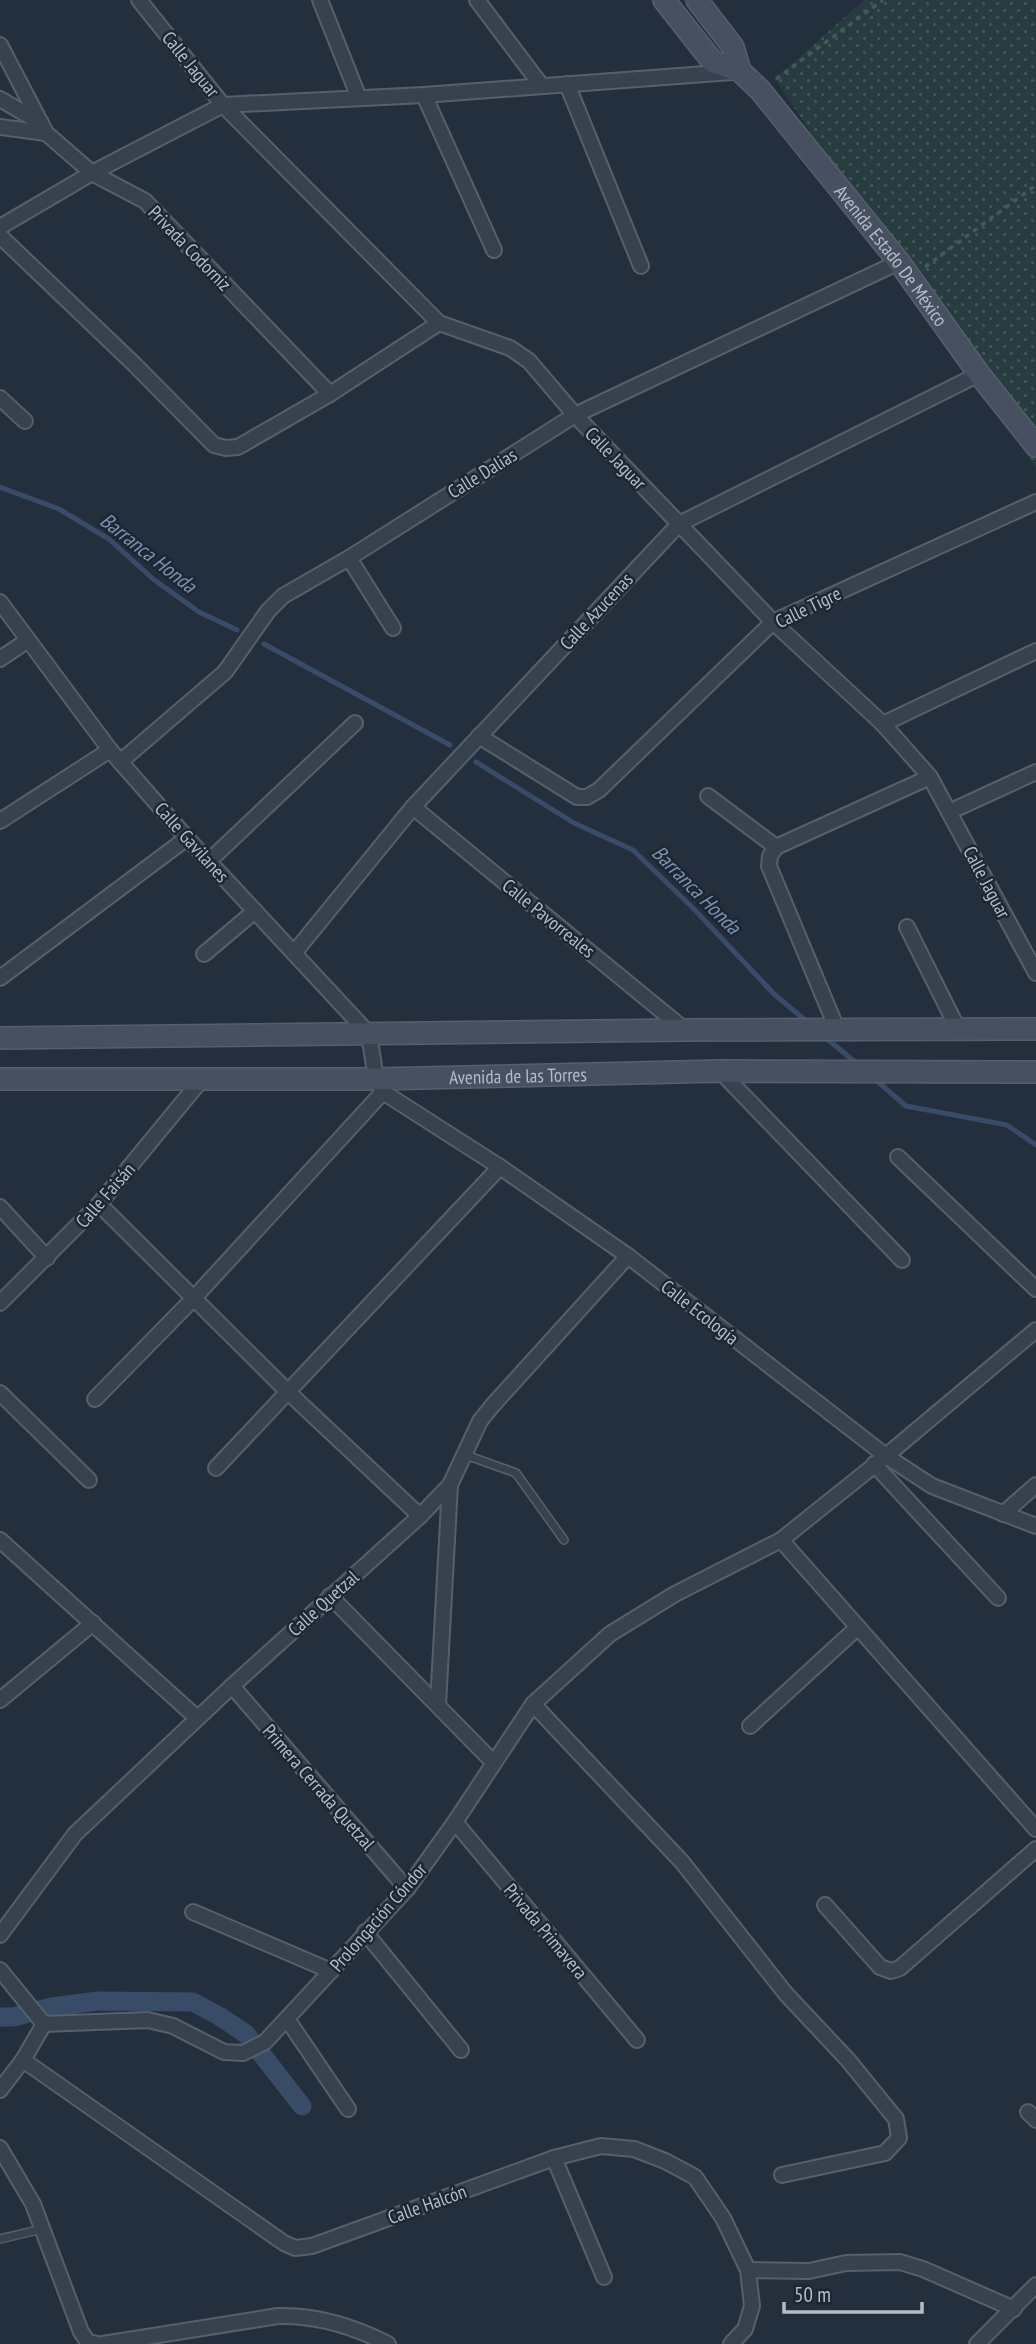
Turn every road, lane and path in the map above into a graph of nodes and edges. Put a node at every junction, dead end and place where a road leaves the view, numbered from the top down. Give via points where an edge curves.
1 (320, 0) edge
2 (477, 0) edge
3 (664, 0) edge
4 (697, 0) edge
5 (883, 0) edge
6 (140, 1) edge
7 (0, 45) edge
8 (740, 72) junction
9 (567, 84) junction
10 (541, 85) junction
11 (760, 90) junction
12 (424, 95) junction
13 (359, 98) junction
14 (0, 99) edge
15 (223, 105) junction
16 (0, 127) edge
17 (44, 128) junction
18 (92, 173) junction
19 (1036, 185) edge
20 (0, 227) edge
21 (0, 236) edge
22 (494, 250) dead end
23 (641, 266) dead end
24 (904, 270) junction
25 (439, 323) junction
26 (979, 374) junction
27 (330, 394) junction
28 (0, 398) edge
29 (575, 415) junction
30 (25, 421) dead end
31 (1036, 446) edge
32 (1036, 502) edge
33 (679, 524) junction
34 (349, 558) junction
35 (0, 602) edge
36 (773, 622) junction
37 (393, 628) dead end
38 (28, 640) junction
39 (1036, 651) edge
40 (0, 659) edge
41 (355, 723) dead end
42 (883, 724) junction
43 (480, 736) junction
44 (110, 750) junction
45 (120, 762) junction
46 (1036, 772) edge
47 (930, 777) junction
48 (708, 796) dead end
49 (413, 807) junction
50 (949, 812) junction
51 (0, 821) edge
52 (187, 838) junction
53 (773, 852) junction
54 (209, 861) junction
55 (255, 911) junction
56 (907, 927) dead end
57 (294, 953) junction
58 (204, 954) dead end
59 (1036, 973) edge
60 (0, 978) edge
61 (837, 1029) junction
62 (958, 1029) junction
63 (1036, 1029) edge
64 (685, 1030) junction
65 (369, 1034) junction
66 (0, 1038) edge
67 (720, 1071) junction
68 (1036, 1072) edge
69 (0, 1079) edge
70 (202, 1079) junction
71 (379, 1086) junction
72 (898, 1157) dead end
73 (500, 1167) junction
74 (99, 1204) junction
75 (0, 1208) edge
76 (628, 1256) junction
77 (47, 1258) junction
78 (902, 1260) dead end
79 (1036, 1289) edge
80 (193, 1299) junction
81 (0, 1303) edge
82 (1036, 1330) edge
83 (287, 1391) junction
84 (0, 1394) edge
85 (95, 1399) dead end
86 (463, 1454) junction
87 (880, 1460) junction
88 (216, 1468) dead end
89 (89, 1480) dead end
90 (450, 1485) junction
91 (1036, 1485) edge
92 (1018, 1500) junction
93 (1036, 1500) edge
94 (1003, 1514) junction
95 (420, 1516) junction
96 (1036, 1526) edge
97 (0, 1540) edge
98 (564, 1540) dead end
99 (781, 1540) junction
100 (330, 1596) junction
101 (998, 1598) dead end
102 (93, 1623) junction
103 (858, 1627) junction
104 (232, 1686) junction
105 (0, 1700) edge
106 (533, 1704) junction
107 (438, 1705) junction
108 (197, 1718) junction
109 (750, 1726) dead end
110 (494, 1763) junction
111 (455, 1822) junction
112 (1036, 1829) edge
113 (1036, 1849) edge
114 (407, 1889) junction
115 (825, 1905) dead end
116 (193, 1912) dead end
117 (365, 1932) junction
118 (0, 1936) edge
119 (0, 1970) edge
120 (331, 1970) junction
121 (287, 2019) junction
122 (41, 2021) junction
123 (637, 2040) dead end
124 (461, 2050) dead end
125 (23, 2060) junction
126 (0, 2090) edge
127 (348, 2109) dead end
128 (0, 2148) edge
129 (554, 2158) junction
130 (782, 2175) dead end
131 (42, 2229) junction
132 (0, 2239) edge
133 (748, 2270) junction
134 (604, 2277) dead end
135 (1036, 2285) edge
136 (1014, 2309) junction
137 (366, 2339) edge
138 (97, 2343) edge
139 (388, 2344) edge
140 (731, 2344) edge
141 (977, 2344) edge

1 - 13 street
2 - 10 street
3 - 8 main road, Avenida Estado De México via 712,61
4 - 8 main road, Avenida Estado De México via 733,47
5 - 11 path
6 - 15 street, Calle Jaguar
7 - 17 street, Privada Codorniz
8 - 9 street
8 - 11 main road, Avenida Estado De México
9 - 10 street
9 - 23 street
10 - 12 street
11 - 24 main road, Avenida Estado De México
12 - 13 street
12 - 22 street
13 - 15 street
14 - 17 street
15 - 18 street
15 - 25 street, Calle Jaguar
16 - 17 street
17 - 18 street, Privada Codorniz
18 - 20 street
18 - 27 street, Privada Codorniz via 145,201
19 - 24 path
21 - 27 street via 214,444 238,447
24 - 26 main road, Avenida Estado De México
24 - 29 street, Calle Dalias
25 - 27 street
25 - 29 street, Calle Jaguar via 510,348 529,361
26 - 31 main road, Avenida Estado De México
26 - 33 street, Calle Azucenas
28 - 30 street
29 - 33 street, Calle Jaguar
29 - 34 street, Calle Dalias
32 - 36 street, Calle Tigre
33 - 36 street, Calle Jaguar
33 - 43 street, Calle Azucenas
34 - 37 street
34 - 45 street, Calle Dalias via 283,596 225,672
35 - 38 street, Calle Gavilanes
36 - 42 street, Calle Jaguar
36 - 43 street, Calle Tigre via 599,790 587,796 577,797
38 - 40 street
38 - 44 street, Calle Gavilanes
39 - 42 street
41 - 54 street
42 - 47 street, Calle Jaguar
43 - 49 street, Calle Azucenas
44 - 45 street, Calle Gavilanes
44 - 51 street
45 - 52 street, Calle Gavilanes
46 - 50 street
47 - 50 street, Calle Jaguar
47 - 53 street
48 - 53 street
49 - 57 street, Calle Azucenas
49 - 64 street, Calle Pavorreales
50 - 59 street, Calle Jaguar
52 - 54 street, Calle Gavilanes
52 - 60 street
53 - 61 street via 769,866
54 - 55 street, Calle Gavilanes
55 - 57 street, Calle Gavilanes
55 - 58 street
56 - 62 street
57 - 65 street, Calle Gavilanes
61 - 62 main road
61 - 64 main road
62 - 63 main road
64 - 65 main road
65 - 66 main road
65 - 71 street
67 - 68 main road, Avenida de las Torres
67 - 71 main road, Avenida de las Torres
67 - 78 street
69 - 70 main road, Avenida de las Torres
70 - 71 main road, Avenida de las Torres
70 - 74 street, Calle Faisán
71 - 73 street, Calle Ecología
71 - 80 street
72 - 79 street
73 - 76 street, Calle Ecología
73 - 83 street
74 - 77 street, Calle Faisán
74 - 80 street
75 - 77 street
76 - 86 street, Calle Quetzal via 492,1406
76 - 87 street, Calle Ecología
77 - 81 street, Calle Faisán
80 - 83 street
80 - 85 street
82 - 87 street, Prolongación Cóndor
83 - 88 street
83 - 95 street
84 - 89 street
86 - 90 street, Calle Quetzal
86 - 98 lane via 516,1473
87 - 94 street, Calle Ecología
87 - 99 street, Prolongación Cóndor
87 - 101 street
90 - 95 street, Calle Quetzal
90 - 107 street
91 - 92 street
92 - 93 street
92 - 94 street
94 - 96 street, Calle Ecología
95 - 100 street, Calle Quetzal
97 - 102 street
99 - 103 street
99 - 106 street, Prolongación Cóndor via 675,1594 610,1634
100 - 104 street, Calle Quetzal
100 - 107 street
102 - 105 street
102 - 108 street
103 - 109 street
103 - 112 street
104 - 108 street, Calle Quetzal
104 - 114 street, Primera Cerrada Quetzal
106 - 110 street, Prolongación Cóndor
106 - 130 street via 682,1862 786,1994 896,2119 898,2138 886,2153
107 - 110 street
108 - 118 street, Calle Quetzal via 75,1834
110 - 111 street, Prolongación Cóndor
111 - 114 street, Prolongación Cóndor
111 - 123 street, Privada Primavera
113 - 115 street via 891,1971 880,1967
114 - 117 street, Prolongación Cóndor
116 - 120 street
117 - 120 street, Prolongación Cóndor
117 - 124 street
119 - 122 street
120 - 121 street, Prolongación Cóndor
121 - 122 street, Prolongación Cóndor via 265,2042 243,2053 224,2052 173,2026 148,2020
121 - 127 street
122 - 125 street
125 - 126 street
125 - 129 street, Calle Halcón via 296,2248
128 - 131 street via 33,2204
129 - 133 street, Calle Halcón via 601,2146 634,2149 695,2177 723,2218
129 - 134 street
131 - 132 lane
131 - 138 street via 81,2332
133 - 136 street via 809,2271 846,2263 900,2262
133 - 140 street, Calle Halcón via 752,2306 745,2329
135 - 136 street
136 - 141 street
137 - 138 street via 304,2315
137 - 139 street

